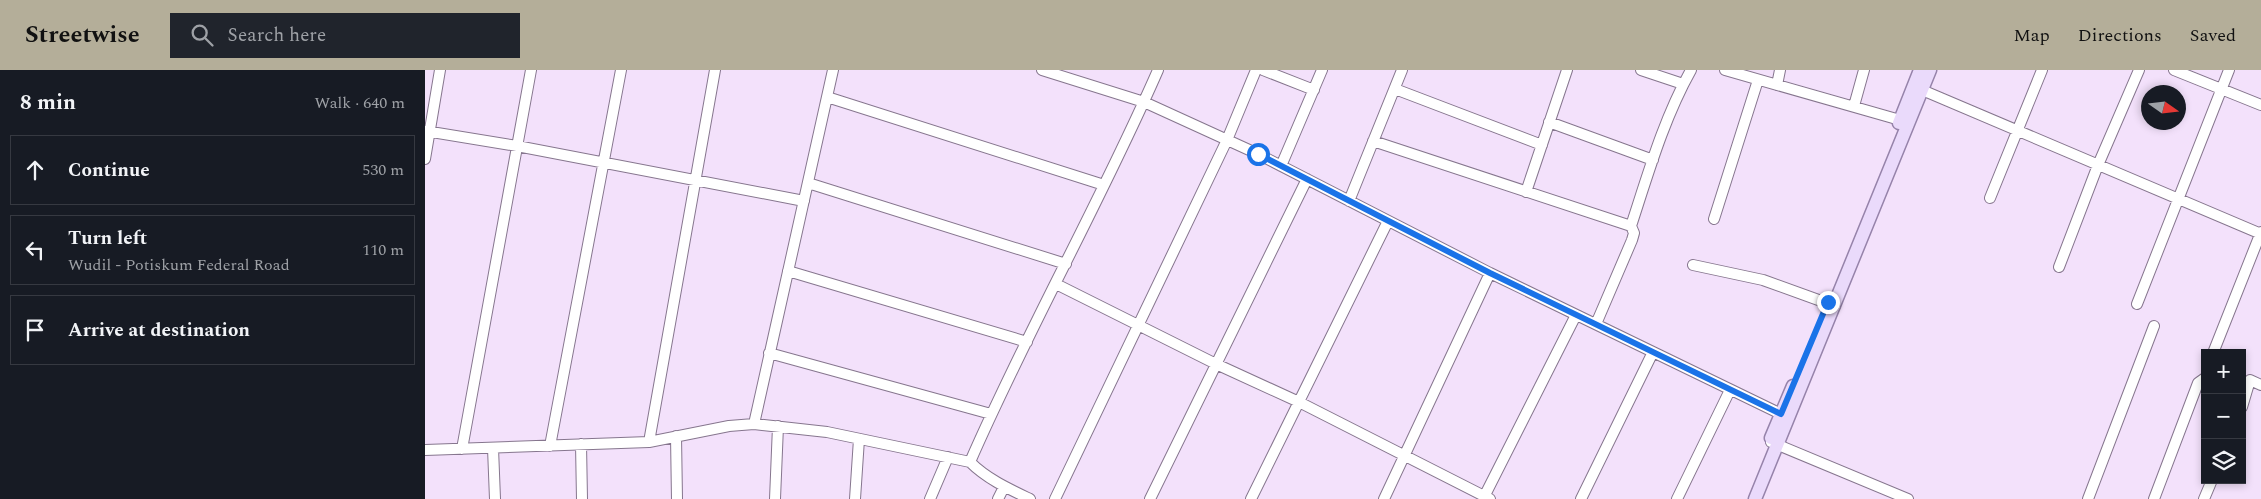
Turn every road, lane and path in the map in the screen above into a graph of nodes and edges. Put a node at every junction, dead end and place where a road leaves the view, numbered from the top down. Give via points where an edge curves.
1 (440, 70) edge
2 (531, 70) edge
3 (621, 70) edge
4 (715, 70) edge
5 (833, 70) edge
6 (1042, 70) edge
7 (1158, 70) edge
8 (1256, 70) edge
9 (1263, 70) edge
10 (1322, 70) edge
11 (1402, 70) edge
12 (1567, 70) edge
13 (1641, 70) edge
14 (1691, 70) edge
15 (1725, 70) edge
16 (1780, 70) edge
17 (1864, 70) edge
18 (1920, 70) edge
19 (1929, 70) edge
20 (2042, 70) edge
21 (2139, 70) edge
22 (2174, 70) edge
23 (2229, 70) edge
24 (1758, 80) junction
25 (1683, 84) junction
26 (1777, 85) junction
27 (1395, 89) junction
28 (2221, 89) junction
29 (1314, 90) junction
30 (1921, 90) junction
31 (827, 97) junction
32 (1144, 102) junction
33 (1854, 106) junction
34 (2261, 106) edge
35 (1900, 120) junction
36 (1549, 122) junction
37 (2018, 131) junction
38 (427, 132) edge
39 (1227, 140) junction
40 (1373, 141) junction
41 (1542, 145) junction
42 (517, 146) junction
43 (425, 159) edge
44 (1653, 160) junction
45 (603, 163) junction
46 (2098, 165) junction
47 (1281, 166) junction
48 (695, 179) junction
49 (1307, 179) junction
50 (808, 183) junction
51 (1104, 185) junction
52 (1526, 192) junction
53 (1989, 198) dead end
54 (1349, 200) junction
55 (2179, 200) junction
56 (804, 201) junction
57 (1714, 219) dead end
58 (1388, 221) junction
59 (1631, 226) junction
60 (2261, 233) edge
61 (1066, 264) junction
62 (1693, 264) dead end
63 (2059, 267) dead end
64 (788, 271) junction
65 (1490, 273) junction
66 (1056, 284) junction
67 (1832, 304) junction
68 (2137, 304) dead end
69 (1576, 315) junction
70 (1596, 324) junction
71 (1138, 325) junction
72 (2154, 326) dead end
73 (1027, 342) junction
74 (2215, 349) edge
75 (1653, 352) junction
76 (769, 353) junction
77 (1216, 364) junction
78 (2201, 380) edge
79 (2246, 385) edge
80 (2261, 385) edge
81 (1730, 390) junction
82 (1299, 402) junction
83 (991, 414) junction
84 (1781, 414) junction
85 (753, 424) junction
86 (778, 426) junction
87 (676, 436) junction
88 (859, 439) junction
89 (649, 442) junction
90 (1774, 443) junction
91 (581, 444) junction
92 (550, 446) junction
93 (493, 448) junction
94 (462, 449) junction
95 (425, 450) edge
96 (1404, 455) junction
97 (948, 457) junction
98 (970, 462) junction
99 (2210, 484) edge
100 (1004, 487) junction
101 (1887, 495) edge
102 (1486, 498) edge
103 (1903, 498) edge
104 (495, 499) edge
105 (582, 499) edge
106 (677, 499) edge
107 (775, 499) edge
108 (855, 499) edge
109 (930, 499) edge
110 (998, 499) edge
111 (1030, 499) edge
112 (1055, 499) edge
113 (1150, 499) edge
114 (1251, 499) edge
115 (1384, 499) edge
116 (1581, 499) edge
117 (1677, 499) edge
118 (1746, 499) edge
119 (1755, 499) edge
120 (2088, 499) edge
121 (2154, 499) edge
122 (2204, 499) edge

1 - 38 street
2 - 42 street
3 - 45 street
4 - 48 street
5 - 31 street
6 - 32 street
7 - 32 street
8 - 39 street
9 - 29 street
10 - 29 street
11 - 27 street
12 - 36 street
13 - 25 street
14 - 25 street
15 - 24 street
16 - 26 street
17 - 33 street
18 - 35 main road
19 - 30 main road
20 - 37 street
21 - 46 street
22 - 28 street
23 - 28 street
24 - 26 street
24 - 57 street
25 - 44 street
26 - 33 street
27 - 40 street
27 - 41 street
28 - 34 street
28 - 55 street
29 - 47 street
30 - 37 street
30 - 67 main road
31 - 50 street
31 - 51 street
32 - 39 street
32 - 51 street
33 - 35 street
35 - 67 main road
36 - 41 street
36 - 44 street
37 - 46 street
37 - 53 street
38 - 42 street
38 - 43 street
39 - 47 street
39 - 71 street
40 - 52 street
40 - 54 street
41 - 52 street
42 - 45 street
42 - 94 street
44 - 59 street
45 - 48 street
45 - 92 street
46 - 55 street
46 - 63 street
47 - 49 street
48 - 56 street
48 - 89 street
49 - 54 street
49 - 77 street
50 - 56 street
50 - 61 street
51 - 61 street
52 - 59 street
54 - 58 street
55 - 60 street
55 - 68 street
56 - 64 street
58 - 65 street
58 - 82 street
59 - 70 street via 1633,240
60 - 74 street
61 - 66 street
62 - 67 street via 1763,280
64 - 73 street
64 - 76 street
65 - 69 street
65 - 96 street
66 - 71 street
66 - 73 street
67 - 84 main road
67 - 90 main road
69 - 70 street
69 - 102 street
70 - 75 street
71 - 77 street
71 - 112 street
72 - 120 street
73 - 83 street
75 - 81 street
75 - 116 street
76 - 83 street
76 - 85 street
77 - 82 street
77 - 113 street
78 - 121 street
79 - 80 street via 2250,380
81 - 84 street
81 - 117 street
82 - 96 street
82 - 114 street
83 - 98 street
84 - 90 main road
85 - 86 street
85 - 87 street
86 - 88 street
86 - 107 street
87 - 89 street
87 - 106 street
88 - 97 street
88 - 108 street
89 - 91 street
90 - 101 street
90 - 118 main road
90 - 119 main road
91 - 92 street
91 - 105 street
92 - 93 street
93 - 94 street
93 - 104 street
94 - 95 street
96 - 102 street
96 - 115 street
97 - 98 street
97 - 109 street
98 - 100 street
99 - 122 street
100 - 110 street
100 - 111 street
101 - 103 street

